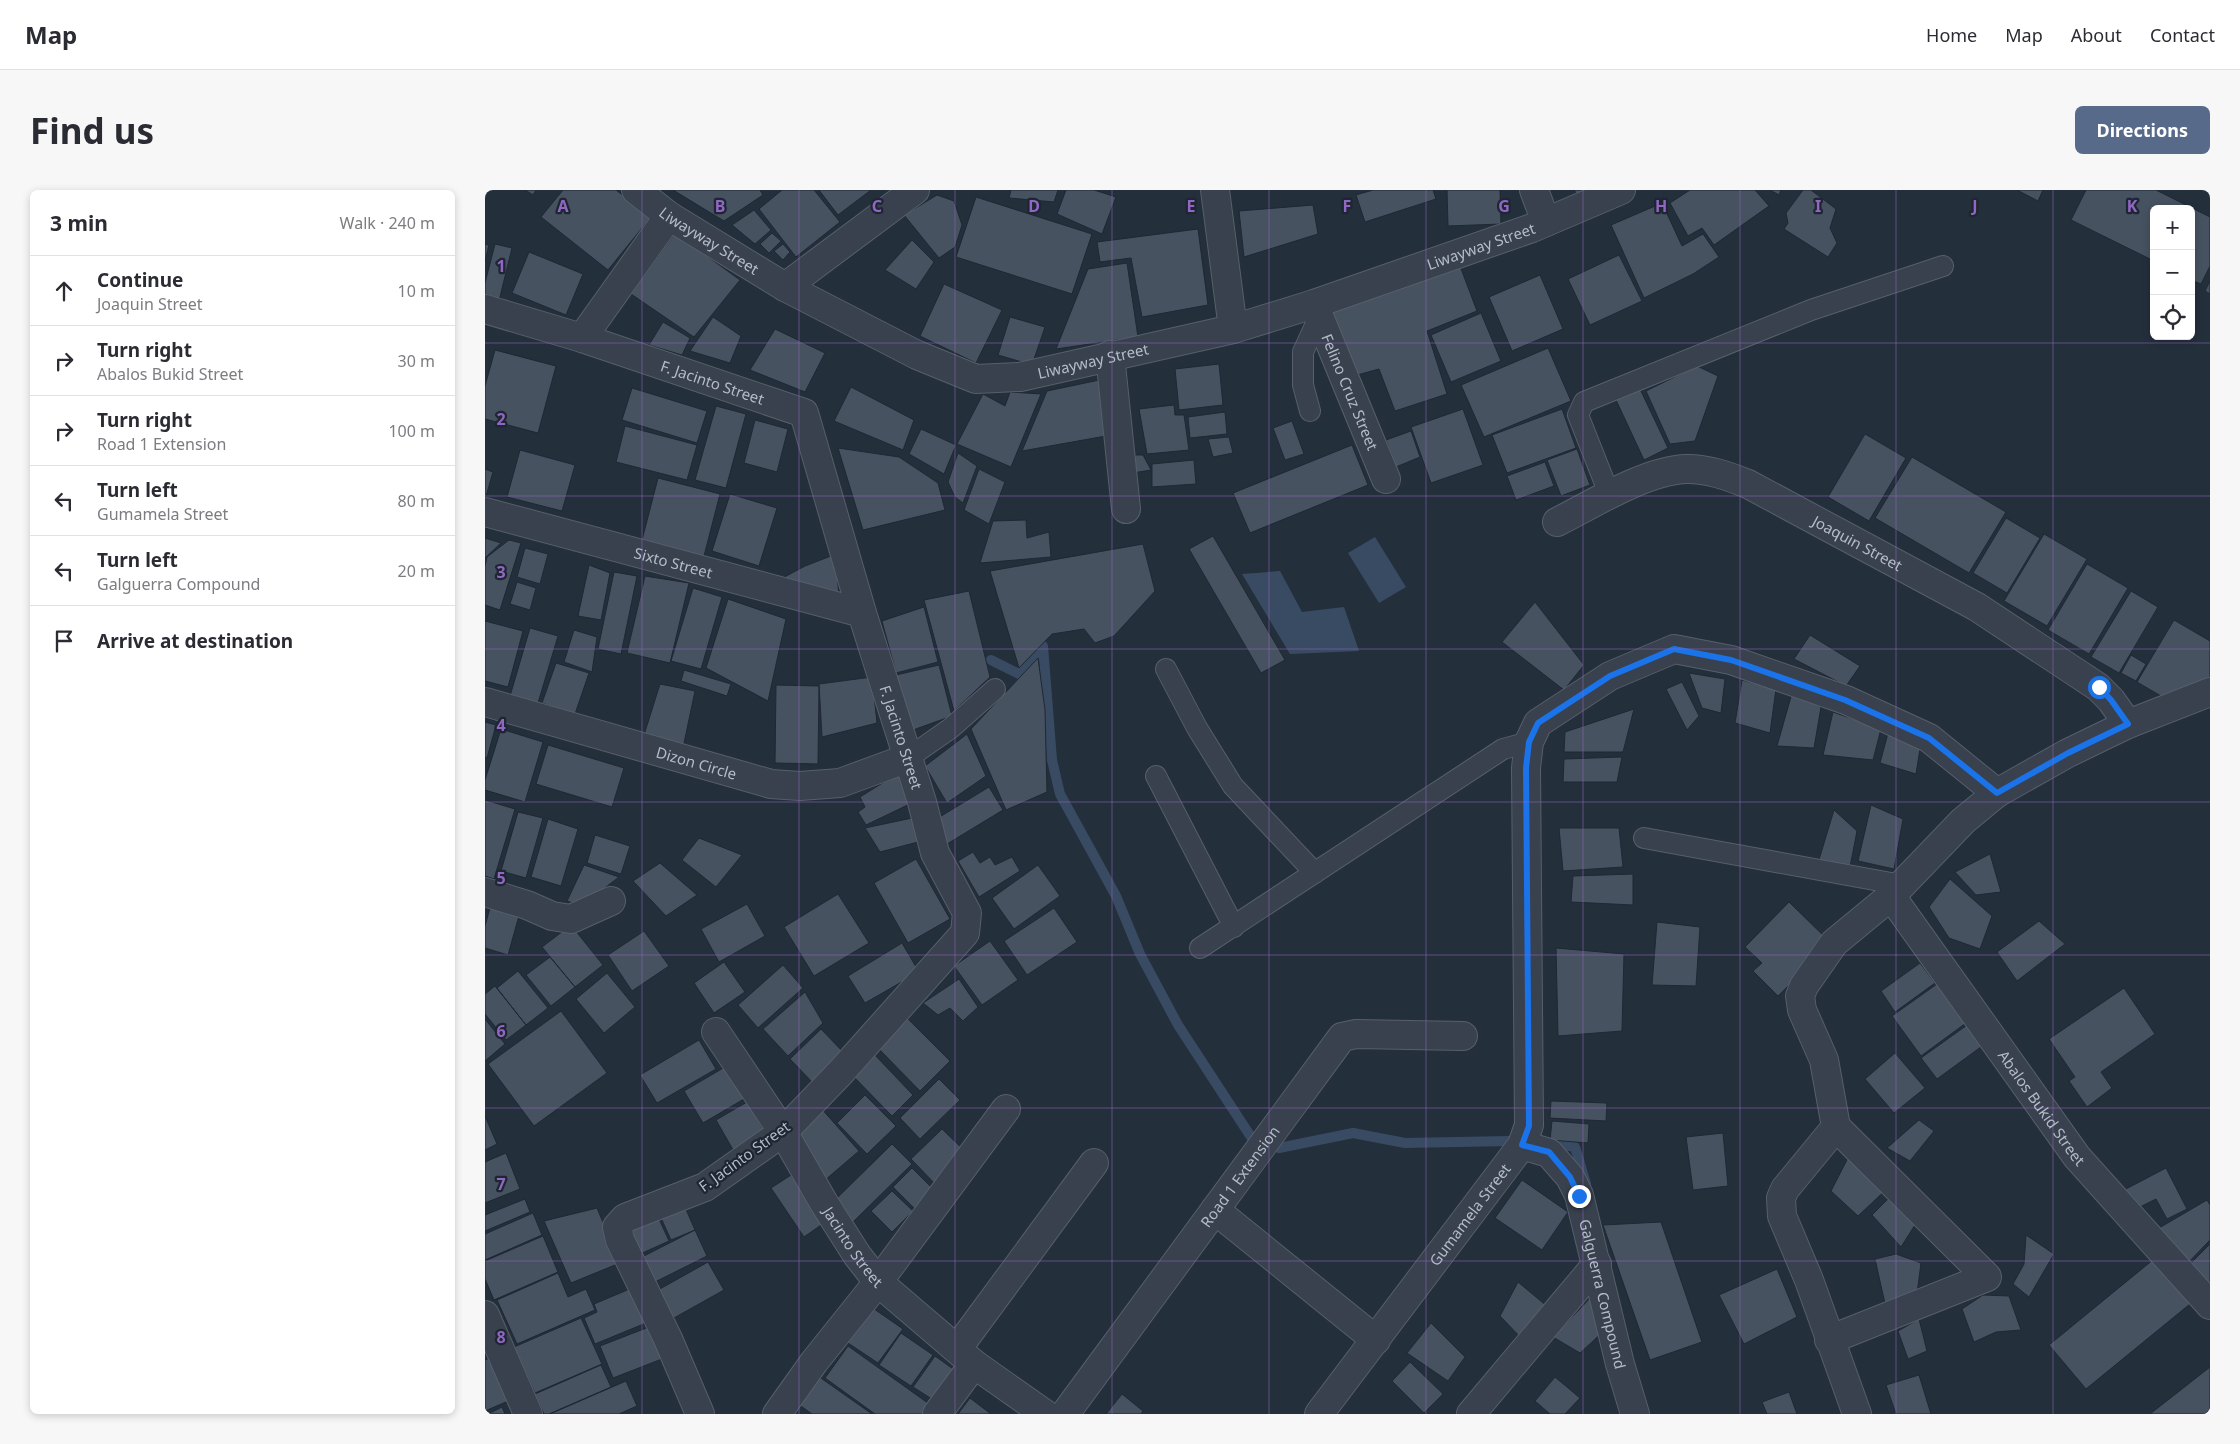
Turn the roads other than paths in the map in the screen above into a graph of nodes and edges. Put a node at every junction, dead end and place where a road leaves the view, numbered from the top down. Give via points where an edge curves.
1 (637, 190) edge
2 (915, 190) edge
3 (1215, 190) edge
4 (1534, 190) edge
5 (1621, 190) edge
6 (669, 216) junction
7 (1546, 222) junction
8 (1943, 266) dead end
9 (785, 287) junction
10 (485, 310) edge
11 (1317, 311) junction
12 (1233, 329) junction
13 (582, 338) junction
14 (1110, 355) junction
15 (1310, 411) dead end
16 (1386, 479) dead end
17 (1610, 496) junction
18 (1126, 509) dead end
19 (485, 512) edge
20 (1557, 522) dead end
21 (862, 613) junction
22 (1165, 669) dead end
23 (995, 689) dead end
24 (2210, 692) edge
25 (485, 702) edge
26 (2128, 724) junction
27 (1529, 742) junction
28 (908, 758) junction
29 (1156, 776) dead end
30 (1997, 793) junction
31 (1644, 838) dead end
32 (1315, 873) junction
33 (1896, 891) junction
34 (485, 892) edge
35 (611, 901) dead end
36 (1233, 927) junction
37 (1200, 948) dead end
38 (716, 1032) dead end
39 (1463, 1036) dead end
40 (1006, 1109) dead end
41 (1836, 1127) junction
42 (783, 1132) junction
43 (1522, 1145) junction
44 (1094, 1164) dead end
45 (1215, 1210) junction
46 (1597, 1264) junction
47 (878, 1282) junction
48 (2210, 1305) edge
49 (485, 1315) edge
50 (1376, 1340) junction
51 (1829, 1340) junction
52 (966, 1356) junction
53 (528, 1414) edge
54 (700, 1414) edge
55 (777, 1414) edge
56 (937, 1414) edge
57 (1045, 1414) edge
58 (1065, 1414) edge
59 (1319, 1414) edge
60 (1471, 1414) edge
61 (1635, 1414) edge
62 (1857, 1414) edge

1 - 6 street, Liwayway Street
2 - 9 street
3 - 12 street
4 - 7 street, Liwayway Street
5 - 7 street
6 - 9 street, Liwayway Street
6 - 13 street
7 - 11 street, Liwayway Street
8 - 17 lane via 1811,310 1584,402 1578,415
9 - 14 street, Liwayway Street via 917,355 976,380 1020,377
10 - 13 street, F. Jacinto Street
11 - 12 street, Liwayway Street
11 - 15 lane via 1303,352 1303,385
11 - 16 street, Felino Cruz Street
12 - 14 street, Liwayway Street
13 - 21 street, F. Jacinto Street via 804,413
14 - 18 street
17 - 20 street, Joaquin Street
17 - 26 street, Joaquin Street via 1654,474 1685,469 1719,473 1748,484 1977,607 2099,687
19 - 21 street, Sixto Street
21 - 28 street, F. Jacinto Street
22 - 32 lane via 1233,786
23 - 28 lane via 951,728
24 - 26 street
25 - 28 street, Dizon Circle via 771,784 840,783
26 - 30 street
27 - 30 street via 1538,723 1610,676 1674,649 1731,660 1845,700 1929,738
27 - 32 lane via 1503,749
27 - 43 street, Gumamela Street via 1526,768 1529,1126
28 - 42 street, F. Jacinto Street via 935,852 967,913 965,933
29 - 36 lane
30 - 33 street via 1963,820
31 - 33 lane
32 - 36 lane
33 - 41 street via 1834,943 1800,996 1802,1010 1824,1060
33 - 48 street, Abalos Bukid Street via 2077,1157
34 - 35 street via 552,916 571,919
36 - 37 lane
38 - 42 street, Jacinto Street
39 - 45 street, Road 1 Extension via 1356,1034 1342,1037
40 - 47 street
41 - 51 street via 1781,1198 1782,1216 1809,1280
41 - 51 street via 1987,1277
42 - 47 street, Jacinto Street via 824,1204
42 - 54 street, F. Jacinto Street via 705,1187 625,1218 617,1227 624,1249
43 - 46 street, Galguerra Compound via 1549,1152 1570,1177 1579,1196
43 - 50 street, Gumamela Street via 1417,1281
44 - 52 street
45 - 50 street
45 - 58 street, Road 1 Extension
46 - 60 street
46 - 61 street, Galguerra Compound
47 - 52 street, Jacinto Street
47 - 55 street
49 - 53 street
50 - 59 street, Gumamela Street
51 - 62 street
52 - 56 street
52 - 57 street, Jacinto Street

